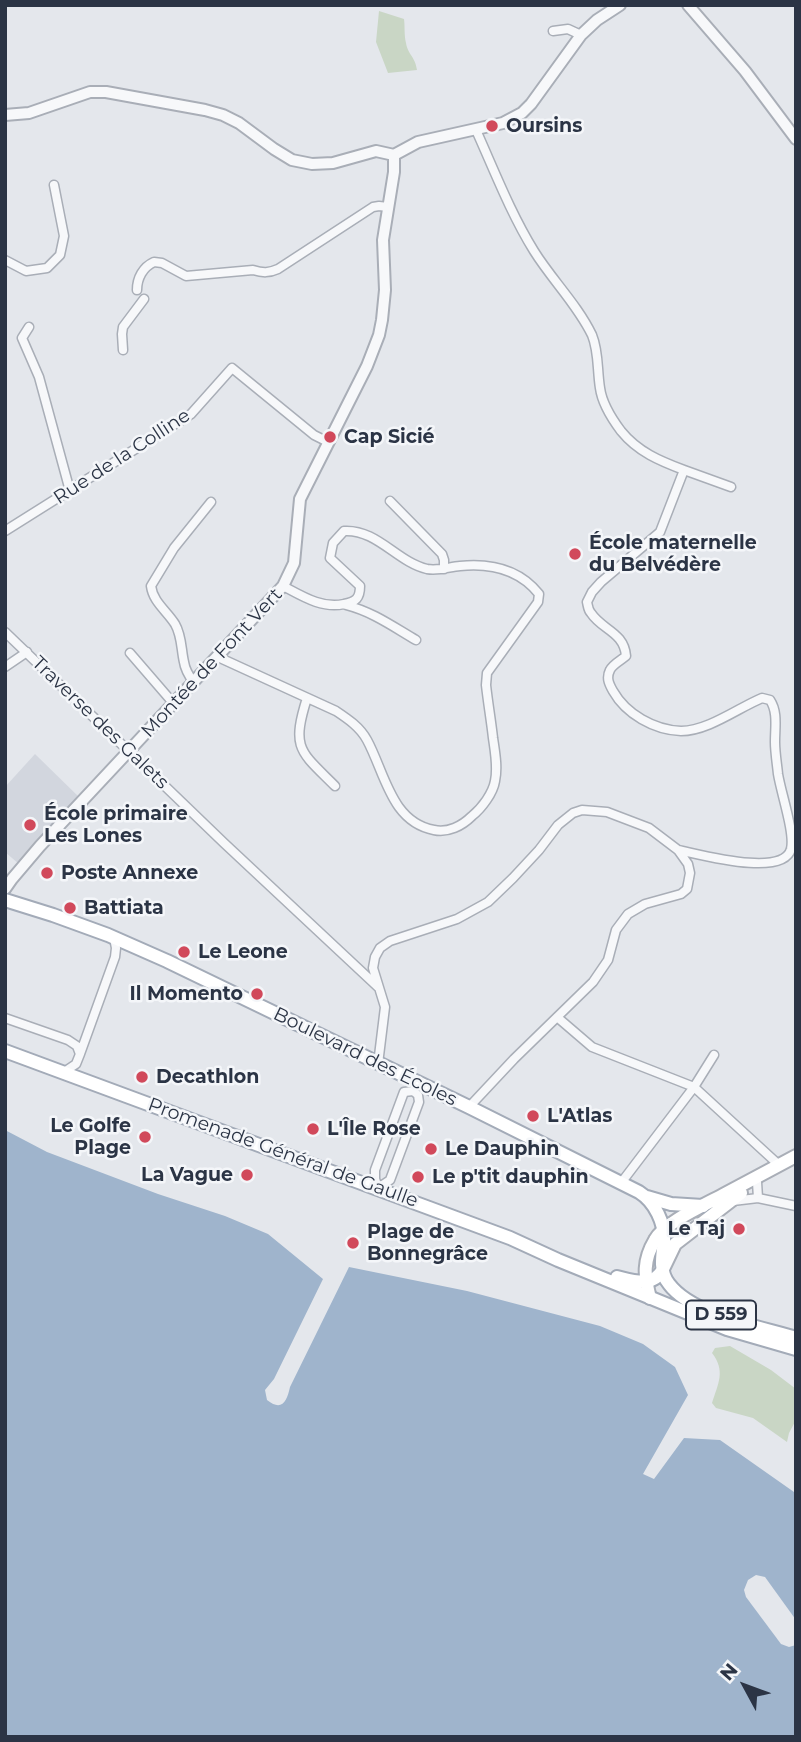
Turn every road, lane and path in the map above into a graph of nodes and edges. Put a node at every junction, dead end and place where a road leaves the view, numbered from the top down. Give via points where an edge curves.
1 (620, 5) edge
2 (688, 5) edge
3 (553, 31) dead end
4 (581, 35) junction
5 (5, 115) edge
6 (476, 130) junction
7 (796, 139) edge
8 (394, 155) junction
9 (54, 184) dead end
10 (388, 207) junction
11 (5, 260) edge
12 (137, 290) dead end
13 (144, 299) dead end
14 (29, 327) dead end
15 (123, 350) dead end
16 (328, 442) junction
17 (684, 470) junction
18 (731, 487) dead end
19 (70, 491) junction
20 (390, 501) dead end
21 (211, 502) dead end
22 (5, 531) edge
23 (444, 569) junction
24 (283, 586) junction
25 (343, 604) junction
26 (5, 632) edge
27 (416, 640) dead end
28 (27, 652) junction
29 (130, 653) dead end
30 (218, 657) junction
31 (5, 667) edge
32 (194, 683) junction
33 (307, 698) junction
34 (174, 704) junction
35 (130, 751) junction
36 (335, 786) dead end
37 (678, 850) junction
38 (5, 889) edge
39 (5, 900) edge
40 (114, 938) junction
41 (379, 988) junction
42 (557, 1017) junction
43 (5, 1018) edge
44 (5, 1051) edge
45 (80, 1054) junction
46 (714, 1055) dead end
47 (378, 1064) junction
48 (64, 1072) junction
49 (414, 1086) junction
50 (694, 1087) junction
51 (470, 1107) junction
52 (779, 1165) junction
53 (757, 1182) junction
54 (621, 1183) junction
55 (378, 1188) junction
56 (647, 1197) junction
57 (758, 1198) junction
58 (728, 1202) junction
59 (703, 1206) junction
60 (796, 1206) edge
61 (663, 1230) junction
62 (558, 1260) junction
63 (663, 1269) junction
64 (645, 1282) junction
65 (650, 1298) junction
66 (796, 1338) edge
67 (796, 1349) edge

1 - 4 street
2 - 7 street
3 - 4 street via 568,29
4 - 6 street via 522,113
5 - 8 street via 29,113 90,92 106,92 223,115 292,160 333,163 376,151
6 - 8 street via 418,142
6 - 17 street via 533,250 593,337 600,389 610,412 642,451
8 - 10 street, Montée de Font Vert
9 - 11 street via 64,236 60,255 47,268 26,271
10 - 12 street via 373,207 270,272 186,276 154,262 144,270
10 - 16 street, Montée de Font Vert via 379,335
13 - 15 street via 123,327
14 - 19 street via 22,338 39,377
16 - 19 street, Rue de la Colline via 232,368 191,414
16 - 24 street, Montée de Font Vert via 300,499 294,563
17 - 18 street
17 - 37 street via 660,532 601,582 587,602 590,613 625,646 626,656 610,669 608,680 625,708 662,728 681,731 708,725 762,698 770,700 775,707 778,775 791,850 785,859 756,864
19 - 22 street, Rue de la Colline
20 - 23 street via 442,554
21 - 32 street via 151,586 176,625 184,664
23 - 25 street via 416,565 369,536 344,531 333,543 330,558 360,586 360,595 353,603
23 - 33 street via 503,568 539,594 538,603 487,673 497,766 495,783 474,815 443,832 422,828 395,803 366,738 353,723
24 - 25 street via 311,601 334,607
24 - 30 street, Montée de Font Vert
25 - 27 street via 364,610
26 - 28 street, Traverse des Galets
28 - 31 street
28 - 35 street, Traverse des Galets
29 - 34 street
30 - 32 street, Montée de Font Vert
30 - 33 street
32 - 34 street, Montée de Font Vert
33 - 36 street via 299,722 301,747
34 - 35 street, Montée de Font Vert
35 - 38 street, Montée de Font Vert
35 - 41 street, Traverse des Galets
37 - 41 street via 631,820 607,812 573,813 488,902 457,919 380,947 373,968
37 - 42 street via 688,864 687,889 628,914 593,982
39 - 40 main road, Boulevard des Écoles
40 - 45 street via 115,957
40 - 47 main road, Boulevard des Écoles
41 - 47 street via 385,1007
42 - 50 street via 592,1047
42 - 51 street
43 - 45 street via 68,1040
44 - 48 main road, Promenade Général de Gaulle
45 - 48 street via 76,1065
46 - 50 street
47 - 49 main road, Boulevard des Écoles
48 - 55 main road, Promenade Général de Gaulle
49 - 51 main road, Boulevard des Écoles
49 - 55 street via 404,1092 375,1170
49 - 55 street via 419,1102 390,1180
50 - 52 street
50 - 54 street
51 - 54 main road, Boulevard des Écoles
52 - 53 main road via 796,1156
52 - 59 main road
53 - 57 street
53 - 58 main road
54 - 56 main road, Boulevard des Écoles
55 - 62 main road, Promenade Général de Gaulle
56 - 59 main road, Boulevard des Écoles
56 - 61 main road
57 - 58 street
57 - 60 street
58 - 63 main road via 675,1244
59 - 61 main road
61 - 63 main road
61 - 64 main road via 649,1252
62 - 64 main road, Promenade Général de Gaulle
62 - 65 main road, Promenade Général de Gaulle
63 - 64 main road via 656,1279
63 - 66 main road, D 559 via 668,1284 693,1304
64 - 65 main road
65 - 67 main road, D 559 via 727,1329

